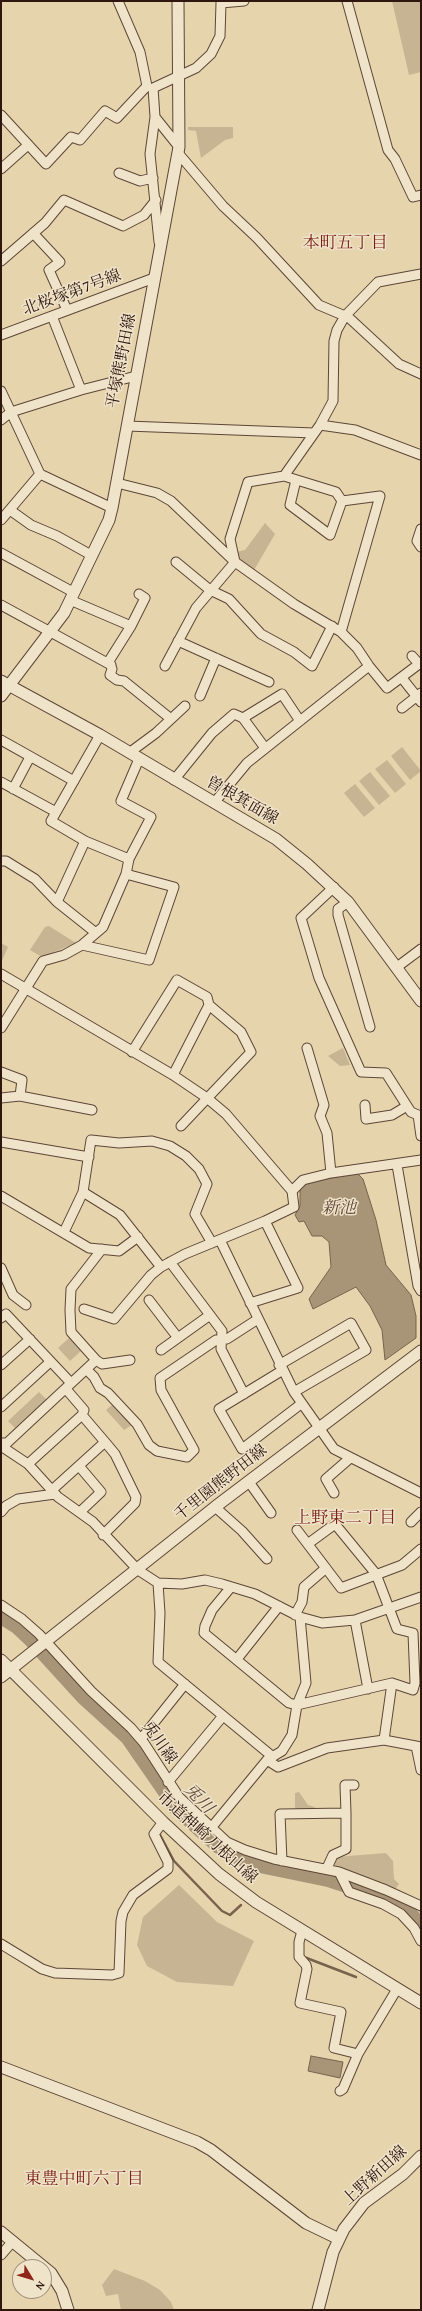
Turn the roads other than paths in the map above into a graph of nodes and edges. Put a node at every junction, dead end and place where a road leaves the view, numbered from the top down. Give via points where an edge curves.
1 (118, 1) edge
2 (178, 1) edge
3 (244, 1) edge
4 (347, 1) edge
5 (221, 2) edge
6 (179, 75) junction
7 (150, 87) junction
8 (1, 115) edge
9 (155, 117) junction
10 (28, 145) junction
11 (179, 150) junction
12 (1, 169) edge
13 (119, 173) dead end
14 (153, 178) junction
15 (421, 195) edge
16 (156, 200) junction
17 (33, 233) junction
18 (160, 248) junction
19 (1, 261) edge
20 (421, 274) edge
21 (154, 278) junction
22 (68, 310) junction
23 (346, 315) junction
24 (52, 316) junction
25 (1, 335) edge
26 (421, 374) edge
27 (136, 376) junction
28 (81, 390) junction
29 (1, 391) edge
30 (11, 412) junction
31 (1, 420) edge
32 (320, 424) junction
33 (126, 426) junction
34 (314, 432) junction
35 (421, 455) edge
36 (40, 474) junction
37 (284, 476) junction
38 (296, 480) junction
39 (117, 483) junction
40 (342, 502) junction
41 (112, 508) junction
42 (10, 510) junction
43 (1, 520) edge
44 (421, 528) edge
45 (421, 547) edge
46 (1, 552) edge
47 (91, 555) junction
48 (176, 562) dead end
49 (235, 562) junction
50 (211, 590) junction
51 (140, 594) dead end
52 (71, 596) junction
53 (1, 605) edge
54 (131, 626) junction
55 (332, 626) junction
56 (50, 632) junction
57 (341, 632) junction
58 (178, 641) junction
59 (412, 656) dead end
60 (216, 658) junction
61 (111, 665) junction
62 (165, 666) dead end
63 (369, 666) junction
64 (402, 678) junction
65 (269, 682) dead end
66 (5, 683) edge
67 (1, 696) edge
68 (200, 696) dead end
69 (420, 697) edge
70 (185, 706) dead end
71 (402, 708) dead end
72 (243, 718) junction
73 (172, 719) junction
74 (300, 721) junction
75 (100, 735) junction
76 (1, 740) edge
77 (265, 748) junction
78 (129, 753) junction
79 (30, 757) junction
80 (139, 759) junction
81 (174, 780) junction
82 (74, 781) junction
83 (1, 782) edge
84 (13, 789) junction
85 (214, 803) junction
86 (56, 812) junction
87 (85, 841) junction
88 (129, 859) junction
89 (1, 861) edge
90 (126, 874) junction
91 (334, 887) junction
92 (57, 902) junction
93 (348, 902) junction
94 (96, 933) junction
95 (82, 945) junction
96 (421, 949) edge
97 (397, 967) junction
98 (1, 974) edge
99 (26, 988) junction
100 (421, 1001) edge
101 (209, 1005) junction
102 (370, 1027) dead end
103 (1, 1028) edge
104 (307, 1048) dead end
105 (132, 1052) junction
106 (1, 1072) edge
107 (173, 1075) junction
108 (20, 1096) junction
109 (1, 1098) edge
110 (207, 1098) junction
111 (365, 1105) dead end
112 (406, 1106) junction
113 (92, 1110) dead end
114 (181, 1126) dead end
115 (421, 1136) edge
116 (1, 1142) edge
117 (89, 1157) junction
118 (421, 1160) edge
119 (397, 1165) junction
120 (331, 1173) junction
121 (292, 1191) junction
122 (82, 1192) junction
123 (1, 1196) edge
124 (266, 1221) junction
125 (64, 1232) junction
126 (138, 1237) junction
127 (216, 1242) junction
128 (102, 1250) junction
129 (170, 1262) junction
130 (161, 1267) junction
131 (2, 1274) edge
132 (421, 1290) edge
133 (149, 1300) dead end
134 (250, 1303) junction
135 (26, 1305) dead end
136 (84, 1309) dead end
137 (210, 1315) junction
138 (1, 1318) edge
139 (258, 1319) junction
140 (178, 1338) junction
141 (30, 1340) junction
142 (221, 1340) junction
143 (161, 1350) dead end
144 (421, 1350) edge
145 (96, 1360) junction
146 (130, 1360) dead end
147 (50, 1362) junction
148 (1, 1365) edge
149 (281, 1367) junction
150 (87, 1370) junction
151 (68, 1386) junction
152 (294, 1392) junction
153 (244, 1394) junction
154 (301, 1404) junction
155 (1, 1407) edge
156 (82, 1415) junction
157 (318, 1429) junction
158 (105, 1442) junction
159 (1, 1445) edge
160 (350, 1459) junction
161 (28, 1464) junction
162 (79, 1466) junction
163 (249, 1482) junction
164 (54, 1492) junction
165 (334, 1493) dead end
166 (421, 1493) edge
167 (215, 1507) junction
168 (1, 1512) edge
169 (80, 1512) junction
170 (421, 1512) edge
171 (271, 1513) dead end
172 (411, 1522) dead end
173 (297, 1530) dead end
174 (103, 1534) junction
175 (309, 1543) junction
176 (421, 1549) edge
177 (267, 1559) dead end
178 (326, 1568) junction
179 (138, 1570) junction
180 (376, 1574) junction
181 (158, 1583) junction
182 (231, 1587) junction
183 (421, 1597) edge
184 (1, 1605) edge
185 (279, 1606) junction
186 (389, 1609) junction
187 (297, 1616) junction
188 (355, 1620) junction
189 (41, 1645) junction
190 (236, 1659) junction
191 (1, 1660) edge
192 (10, 1670) junction
193 (1, 1677) edge
194 (392, 1683) junction
195 (185, 1684) junction
196 (368, 1688) junction
197 (297, 1705) junction
198 (223, 1716) junction
199 (141, 1738) junction
200 (384, 1740) junction
201 (418, 1746) edge
202 (282, 1751) junction
203 (270, 1759) junction
204 (292, 1762) junction
205 (421, 1770) edge
206 (168, 1782) junction
207 (354, 1785) dead end
208 (346, 1813) junction
209 (163, 1822) junction
210 (211, 1828) junction
211 (282, 1861) junction
212 (326, 1868) junction
213 (340, 1877) junction
214 (421, 1906) edge
215 (302, 1931) junction
216 (421, 1941) edge
217 (1, 1944) edge
218 (397, 1989) junction
219 (421, 2003) edge
220 (358, 2054) junction
221 (1, 2067) edge
222 (340, 2091) dead end
223 (421, 2156) edge
224 (1, 2232) edge
225 (337, 2238) junction
226 (13, 2241) junction
227 (1, 2256) edge
228 (68, 2310) edge
229 (318, 2310) edge

1 - 7 street via 140,52
2 - 6 street, 平塚熊野田線
3 - 5 street
4 - 15 street via 388,150 413,197
5 - 6 street via 220,36 211,54 196,68
6 - 7 street
6 - 11 street, 平塚熊野田線
7 - 9 street
7 - 10 street via 117,118 105,111 80,140 71,137 46,164
8 - 10 street
9 - 11 street
9 - 14 street via 150,154
10 - 12 street
11 - 18 street, 平塚熊野田線
11 - 23 street via 223,206 257,238 319,305
13 - 14 street via 140,181
14 - 16 street
16 - 17 street via 144,215 123,226 64,200
16 - 18 street
17 - 19 street
17 - 22 street via 60,262 49,270
18 - 21 street, 平塚熊野田線
20 - 23 street via 378,282
21 - 22 street, 北桜塚第7号線
21 - 27 street, 平塚熊野田線
22 - 24 street, 北桜塚第7号線
23 - 26 street via 399,364
23 - 32 street via 334,341 333,401
24 - 25 street, 北桜塚第7号線
24 - 28 street
27 - 28 street
27 - 33 street, 平塚熊野田線
28 - 30 street
29 - 30 street
30 - 31 street
30 - 36 street
32 - 34 street
32 - 35 street via 355,430
33 - 34 street
33 - 39 street, 平塚熊野田線
34 - 37 street
36 - 41 street
36 - 42 street
37 - 38 street
37 - 49 street via 248,482 230,539
38 - 40 street via 336,492
38 - 40 street via 290,505 330,535
39 - 41 street, 平塚熊野田線
39 - 49 street via 157,492 171,500
40 - 57 street via 380,496
41 - 47 street, 平塚熊野田線 via 109,520
42 - 43 street
42 - 47 street via 31,526 57,536
44 - 45 street via 417,541
46 - 52 street
47 - 52 street, 平塚熊野田線
48 - 50 street
49 - 50 street
49 - 55 street via 294,604
50 - 55 street via 229,599 261,634 294,652 312,666
50 - 58 street via 196,608
51 - 54 street via 145,598
52 - 54 street
52 - 56 street, 平塚熊野田線 via 64,613
53 - 56 street
54 - 61 street via 109,660
55 - 57 street
56 - 61 street
56 - 66 street, 平塚熊野田線
57 - 63 street via 357,648
58 - 60 street
58 - 62 street
59 - 64 street via 419,664
60 - 65 street
60 - 68 street
61 - 73 street via 110,675 124,681
63 - 64 street via 387,688
63 - 74 street
64 - 69 street
66 - 67 street, 平塚熊野田線
66 - 75 street, 曽根箕面線
69 - 71 street
70 - 73 street
72 - 74 street via 282,694
72 - 77 street
72 - 81 street via 234,714 212,733
73 - 78 street
74 - 77 street
75 - 78 street, 曽根箕面線
75 - 82 street
76 - 79 street
77 - 85 street via 247,763
78 - 80 street, 曽根箕面線
79 - 82 street
79 - 84 street
80 - 81 street, 曽根箕面線
80 - 88 street via 121,801 151,817
81 - 85 street, 曽根箕面線
82 - 86 street
83 - 84 street
84 - 86 street
85 - 91 street, 曽根箕面線 via 276,839
86 - 87 street via 51,821
87 - 88 street
87 - 92 street
88 - 90 street
89 - 92 street via 6,860 35,879
90 - 94 street via 103,927
90 - 95 street via 174,888 149,960
91 - 93 street, 曽根箕面線
91 - 112 street via 301,918 319,978 361,1072 386,1073
92 - 94 street
93 - 97 street, 曽根箕面線
93 - 102 street via 338,909 338,915
94 - 95 street
95 - 99 street via 64,955 43,961
96 - 97 street
97 - 100 street, 曽根箕面線
98 - 99 street
99 - 103 street
99 - 105 street
101 - 105 street via 207,997 178,980
101 - 107 street
101 - 110 street via 241,1032 251,1052
104 - 120 street via 324,1104 320,1116 327,1133
105 - 107 street
106 - 108 street via 22,1080
107 - 110 street
108 - 109 street
108 - 113 street
110 - 114 street
110 - 121 street via 226,1114
111 - 112 street via 366,1119 392,1115
112 - 115 street via 418,1115
116 - 117 street
117 - 122 street
117 - 127 street via 91,1140 119,1143 152,1141 170,1146 186,1156 199,1169 207,1184 194,1214
118 - 119 street
119 - 120 street
119 - 132 street via 418,1286
120 - 121 street via 303,1180
121 - 124 street via 294,1207
122 - 125 street
122 - 126 street via 120,1215
123 - 125 street
124 - 127 street
124 - 134 street via 298,1288
125 - 128 street via 89,1248
126 - 128 street via 119,1251
126 - 130 street
127 - 129 street
127 - 134 street
128 - 145 street via 71,1289 71,1332
129 - 130 street
129 - 137 street
130 - 136 street via 151,1275 114,1319
131 - 135 street via 13,1295
133 - 140 street
134 - 139 street
137 - 140 street
137 - 142 street via 222,1331
138 - 141 street via 6,1314
139 - 142 street via 227,1339
139 - 149 street
140 - 143 street
141 - 147 street
141 - 148 street
142 - 150 street via 216,1340 160,1378 161,1390 194,1450 187,1457 157,1451 149,1445 137,1424 100,1388
142 - 153 street via 221,1349
144 - 157 street, 千里園熊野田線
145 - 146 street via 102,1364
145 - 150 street
147 - 151 street
147 - 155 street
149 - 152 street
149 - 152 street via 351,1323 366,1350
149 - 153 street
150 - 151 street
151 - 156 street via 84,1410
151 - 159 street via 7,1443
152 - 154 street
153 - 154 street via 219,1409 242,1449
154 - 157 street
156 - 158 street
156 - 161 street
157 - 160 street via 334,1449
157 - 163 street, 千里園熊野田線
158 - 162 street
158 - 174 street via 115,1454 136,1497 135,1503
159 - 161 street
160 - 165 street via 326,1479
160 - 166 street
161 - 164 street
162 - 164 street
162 - 169 street via 101,1492
163 - 167 street, 千里園熊野田線
163 - 171 street
164 - 168 street via 18,1499
164 - 169 street
167 - 177 street
167 - 179 street, 千里園熊野田線
169 - 174 street
170 - 172 street
173 - 175 street
174 - 179 street
175 - 178 street
175 - 180 street via 335,1524
176 - 180 street via 402,1565
178 - 180 street via 341,1588
178 - 187 street via 304,1587
179 - 181 street
179 - 189 street, 千里園熊野田線
180 - 186 street
181 - 182 street via 182,1584 205,1580
181 - 195 street via 158,1662
182 - 185 street via 255,1594
182 - 190 street via 212,1610 204,1626 204,1633
183 - 186 street
184 - 189 street, 兎川線 via 22,1619
185 - 187 street
185 - 190 street
186 - 188 street
186 - 194 street via 397,1629 413,1633 413,1690
187 - 188 street via 322,1623
187 - 197 street via 306,1683
188 - 196 street
189 - 192 street, 千里園熊野田線
189 - 199 street, 兎川線
190 - 197 street via 289,1703
191 - 192 street, 市道神崎刀根山線
192 - 193 street, 千里園熊野田線
192 - 209 street, 市道神崎刀根山線
194 - 196 street
194 - 200 street
195 - 198 street
195 - 199 street
196 - 197 street
197 - 202 street via 292,1735
198 - 203 street
198 - 206 street
199 - 206 street, 兎川線
200 - 201 street
200 - 204 street via 327,1748
201 - 205 street
202 - 203 street
202 - 204 street
203 - 204 street via 278,1767
203 - 210 street
206 - 210 street, 兎川線 via 184,1803
207 - 208 street via 345,1785
208 - 211 street via 280,1814
208 - 212 street via 346,1849 332,1855
209 - 215 street, 市道神崎刀根山線 via 233,1885
209 - 217 street via 154,1834 168,1862 168,1870 133,1895 123,1912 120,1926 119,1974 55,1973 42,1969
210 - 211 street, 兎川線 via 240,1849
211 - 212 street, 兎川線
212 - 213 street, 兎川線
213 - 214 street, 兎川線 via 392,1892
213 - 216 street via 350,1892 401,1914 414,1928
215 - 218 street, 市道神崎刀根山線
215 - 220 street via 299,1957 307,1969 300,2003 341,2012 334,2048
218 - 219 street, 市道神崎刀根山線
218 - 220 street
220 - 222 street
221 - 225 street via 197,2142 306,2223
223 - 225 street, 上野新田線 via 364,2203
224 - 226 street
225 - 229 street, 上野新田線
226 - 227 street
226 - 228 street via 51,2273 62,2291

